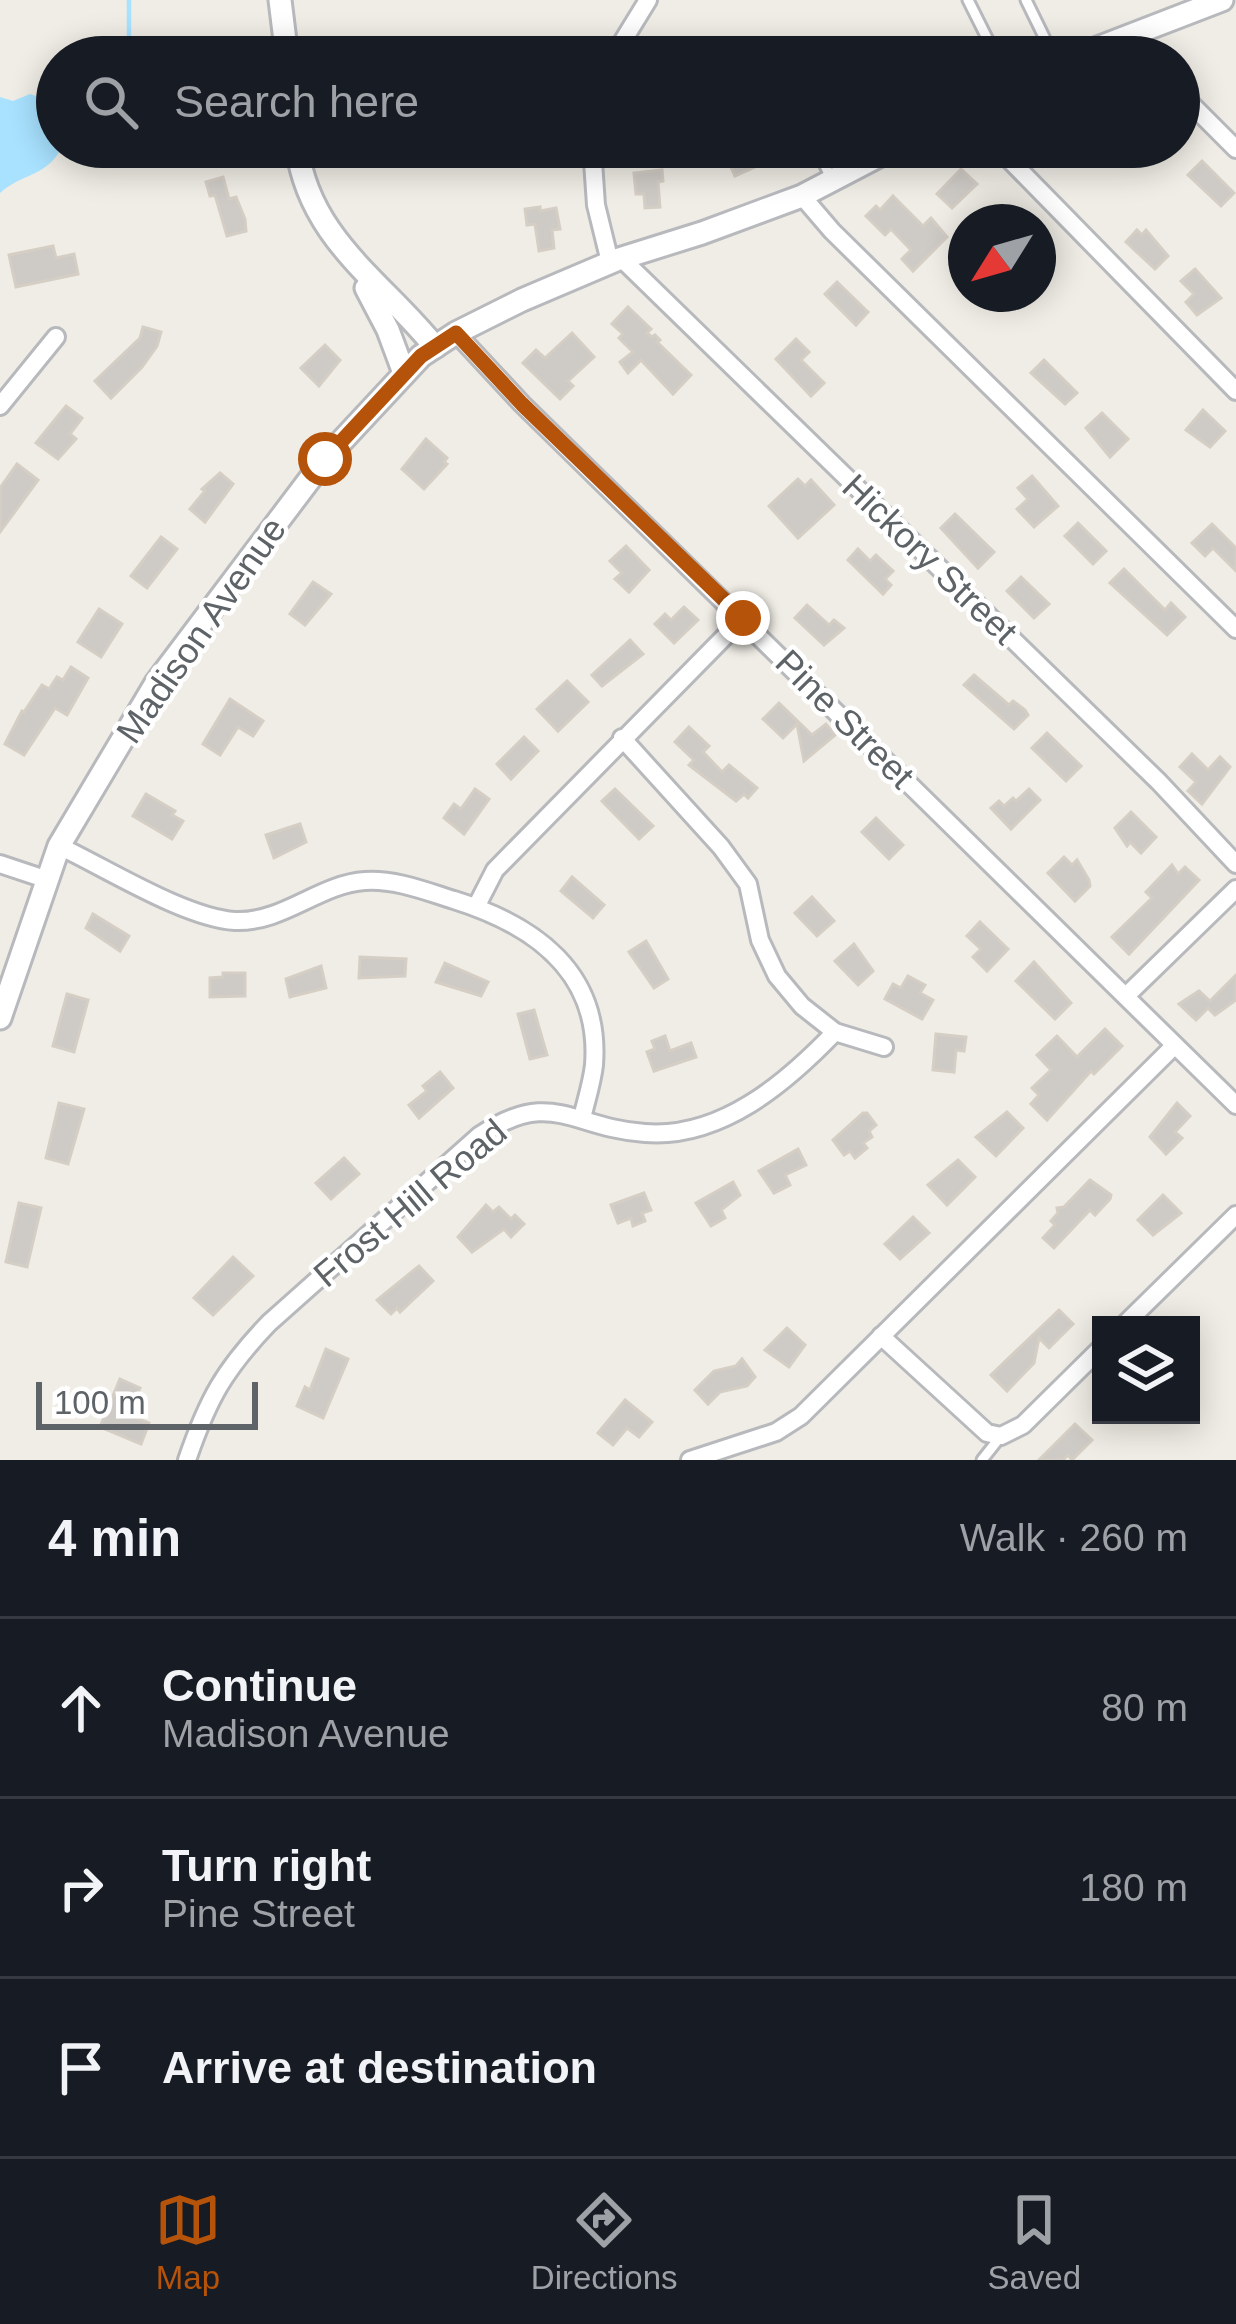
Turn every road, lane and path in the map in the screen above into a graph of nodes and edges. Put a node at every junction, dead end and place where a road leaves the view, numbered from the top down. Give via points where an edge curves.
1 (280, 0) edge
2 (647, 0) edge
3 (968, 0) edge
4 (1026, 0) edge
5 (1222, 0) edge
6 (284, 36) edge
7 (626, 36) edge
8 (986, 36) edge
9 (1043, 36) edge
10 (1123, 36) edge
11 (1200, 113) edge
12 (1236, 149) edge
13 (301, 168) edge
14 (593, 168) edge
15 (826, 168) edge
16 (857, 168) edge
17 (1017, 168) edge
18 (833, 181) junction
19 (802, 196) junction
20 (615, 260) junction
21 (355, 266) junction
22 (456, 333) junction
23 (56, 337) dead end
24 (435, 347) junction
25 (404, 373) junction
26 (1236, 392) edge
27 (0, 406) edge
28 (743, 618) junction
29 (1236, 628) edge
30 (622, 738) junction
31 (59, 846) junction
32 (1236, 863) edge
33 (0, 864) edge
34 (45, 879) junction
35 (1236, 889) edge
36 (476, 907) junction
37 (1127, 995) junction
38 (0, 1018) edge
39 (835, 1032) junction
40 (884, 1047) dead end
41 (1173, 1047) junction
42 (1236, 1105) edge
43 (582, 1118) junction
44 (1236, 1215) edge
45 (1133, 1316) edge
46 (881, 1336) junction
47 (1092, 1357) edge
48 (1001, 1436) junction
49 (187, 1460) edge
50 (690, 1460) edge
51 (982, 1460) edge

1 - 6 street
2 - 7 street
3 - 8 lane
4 - 9 lane
5 - 10 street
11 - 12 street
13 - 21 street
14 - 20 street
15 - 18 lane
16 - 18 street, Madison Avenue
17 - 26 street
18 - 19 street, Madison Avenue
19 - 20 street, Madison Avenue
19 - 29 street
20 - 22 street, Madison Avenue
20 - 32 street, Hickory Street
21 - 24 street
21 - 25 street
22 - 24 street, Madison Avenue
22 - 28 street, Pine Street
23 - 27 street
24 - 25 street, Madison Avenue
25 - 31 street, Madison Avenue via 325,459 156,683
28 - 30 street
28 - 37 street, Pine Street
30 - 36 street via 495,870
30 - 39 street via 748,884 777,976
31 - 34 street, Madison Avenue
31 - 36 street via 207,917 274,916 362,881
33 - 34 street
34 - 38 street, Madison Avenue
35 - 37 street
36 - 43 street via 536,936 583,994 594,1069
37 - 41 street, Pine Street
39 - 40 street
39 - 43 street, Frost Hill Road via 726,1118 647,1133
41 - 42 street, Pine Street
41 - 46 street
43 - 49 street, Frost Hill Road via 531,1110 479,1136 239,1355 217,1384
44 - 45 street
46 - 48 street via 987,1433
46 - 50 street via 801,1416
47 - 48 street via 1023,1425
48 - 51 lane

